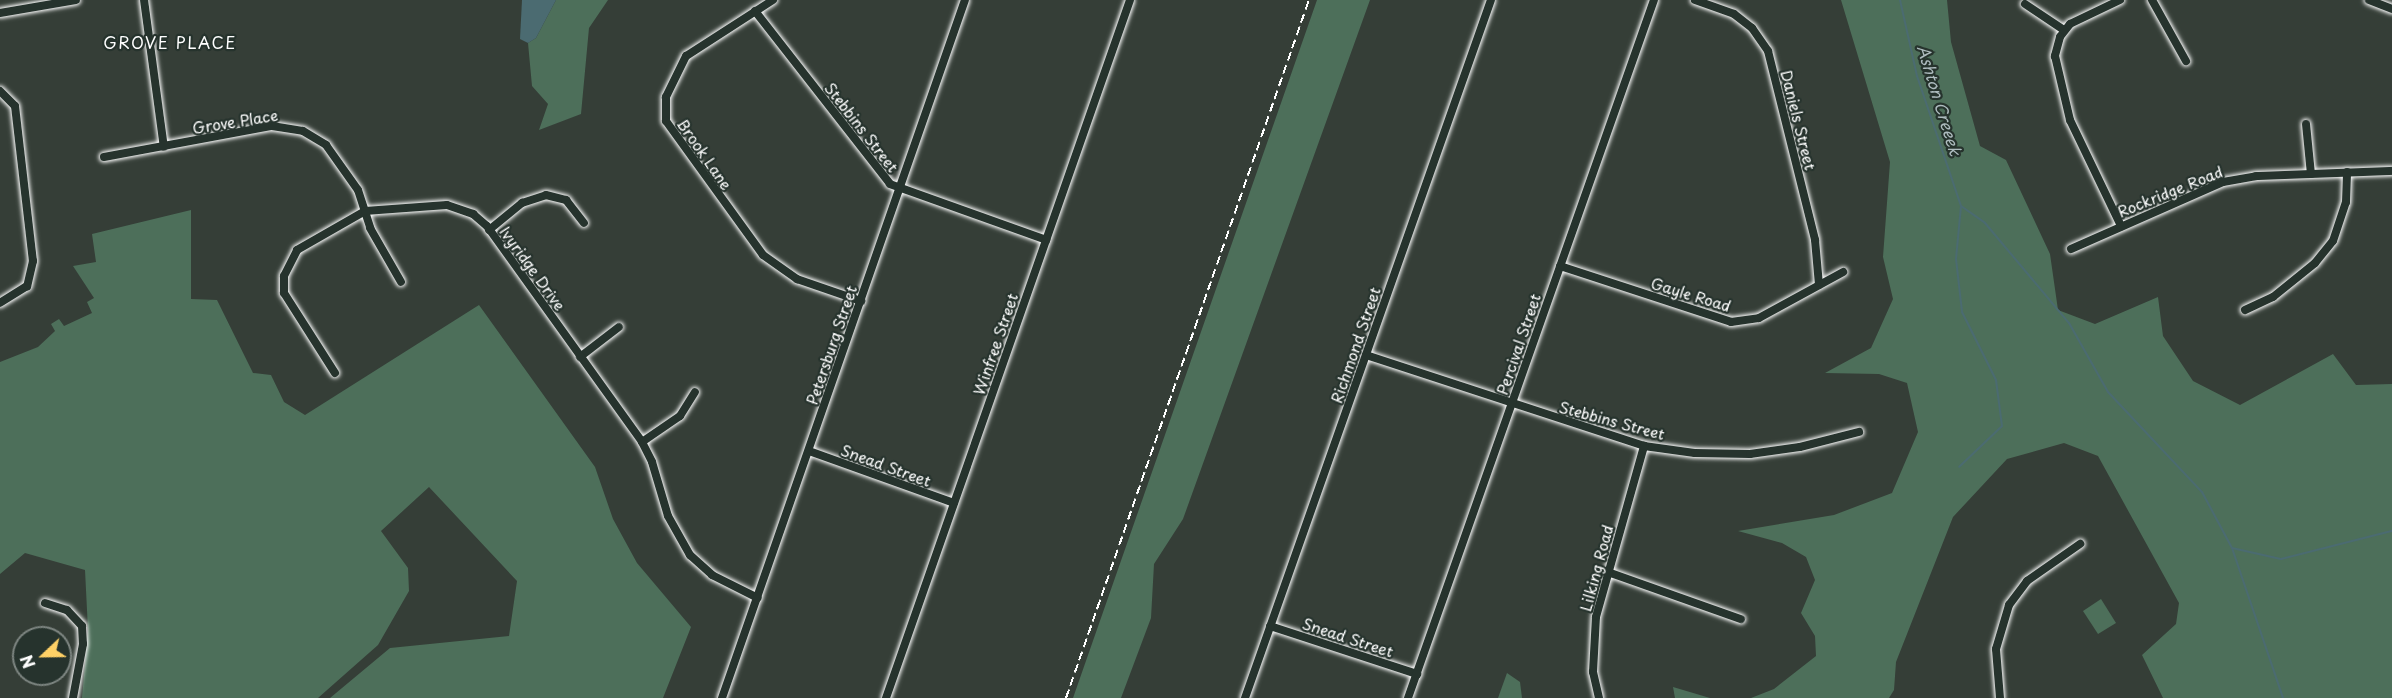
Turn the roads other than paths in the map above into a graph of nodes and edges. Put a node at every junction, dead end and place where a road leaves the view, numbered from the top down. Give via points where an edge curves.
1 (75, 0) edge
2 (144, 0) edge
3 (773, 0) edge
4 (965, 0) edge
5 (1130, 0) edge
6 (1491, 0) edge
7 (1654, 0) edge
8 (1695, 0) edge
9 (2121, 0) edge
10 (2152, 0) edge
11 (2368, 0) edge
12 (2025, 4) dead end
13 (2392, 9) edge
14 (755, 11) junction
15 (0, 13) edge
16 (2064, 30) junction
17 (2186, 61) dead end
18 (0, 91) edge
19 (2306, 124) dead end
20 (164, 147) junction
21 (104, 157) dead end
22 (2392, 171) edge
23 (2348, 172) junction
24 (2311, 174) junction
25 (900, 190) junction
26 (365, 211) junction
27 (584, 223) dead end
28 (2121, 226) junction
29 (489, 230) junction
30 (1046, 240) junction
31 (2071, 249) dead end
32 (1560, 266) junction
33 (1843, 272) dead end
34 (401, 282) dead end
35 (1819, 285) junction
36 (861, 301) junction
37 (0, 303) edge
38 (2245, 310) dead end
39 (619, 327) dead end
40 (1366, 354) junction
41 (580, 357) junction
42 (335, 373) dead end
43 (695, 392) dead end
44 (1511, 405) junction
45 (1859, 432) dead end
46 (642, 442) junction
47 (1644, 446) junction
48 (809, 451) junction
49 (954, 503) junction
50 (2080, 544) dead end
51 (1608, 572) junction
52 (758, 598) junction
53 (45, 603) dead end
54 (1741, 619) dead end
55 (1270, 626) junction
56 (1417, 674) junction
57 (73, 698) edge
58 (722, 698) edge
59 (886, 698) edge
60 (1245, 698) edge
61 (1408, 698) edge
62 (1599, 698) edge
63 (2000, 698) edge

1 - 15 street
2 - 20 street
3 - 14 street, Brook Lane
4 - 25 street, Petersburg Street
5 - 30 street, Winfree Street
6 - 40 street, Richmond Street
7 - 32 street, Percival Street
8 - 35 street, Daniels Street via 1734,14 1752,29 1768,51 1815,240
9 - 16 street via 2077,18
10 - 17 street
11 - 13 street
12 - 16 street
14 - 25 street, Stebbins Street via 885,180
14 - 36 street, Brook Lane via 699,44 680,63 666,97 666,122 763,255 797,279
16 - 28 street via 2055,56 2063,98 2086,158
18 - 37 street via 15,106 33,261 27,286
19 - 24 street
20 - 21 street, Grove Place
20 - 26 street, Grove Place via 289,126 326,145 358,190
22 - 23 street, Rockridge Road
23 - 24 street, Rockridge Road
23 - 38 street via 2344,210 2333,242 2273,297
24 - 28 street, Rockridge Road via 2223,182
25 - 30 street, Stebbins Street
25 - 36 street, Petersburg Street
26 - 29 street, Ivyridge Drive via 447,205 472,214
26 - 34 street, Grove Place via 370,228
26 - 42 street, Ivyridge Drive via 297,250 284,276 289,306 308,328
27 - 29 street via 566,200 546,195 522,203
28 - 31 street, Rockridge Road
29 - 41 street, Ivyridge Drive
30 - 49 street, Winfree Street
32 - 35 street, Gayle Road via 1731,322 1759,318
32 - 44 street, Percival Street
33 - 35 street, Gayle Road
36 - 48 street, Petersburg Street
39 - 41 street
40 - 44 street, Stebbins Street
40 - 55 street, Richmond Street
41 - 46 street, Ivyridge Drive
43 - 46 street via 680,416
44 - 47 street, Stebbins Street
44 - 56 street, Percival Street
45 - 47 street, Stebbins Street via 1800,447 1750,453 1695,453
46 - 52 street, Ivyridge Drive via 681,543 712,575
47 - 51 street, Lilking Road
48 - 49 street, Snead Street
48 - 52 street, Petersburg Street
49 - 59 street, Winfree Street
50 - 63 street via 2027,580 2009,605 1996,649
51 - 54 street
51 - 62 street, Lilking Road via 1596,617 1593,672
52 - 58 street, Petersburg Street
53 - 57 street via 68,610 82,626 83,644
55 - 56 street, Snead Street
55 - 60 street, Richmond Street
56 - 61 street, Percival Street

